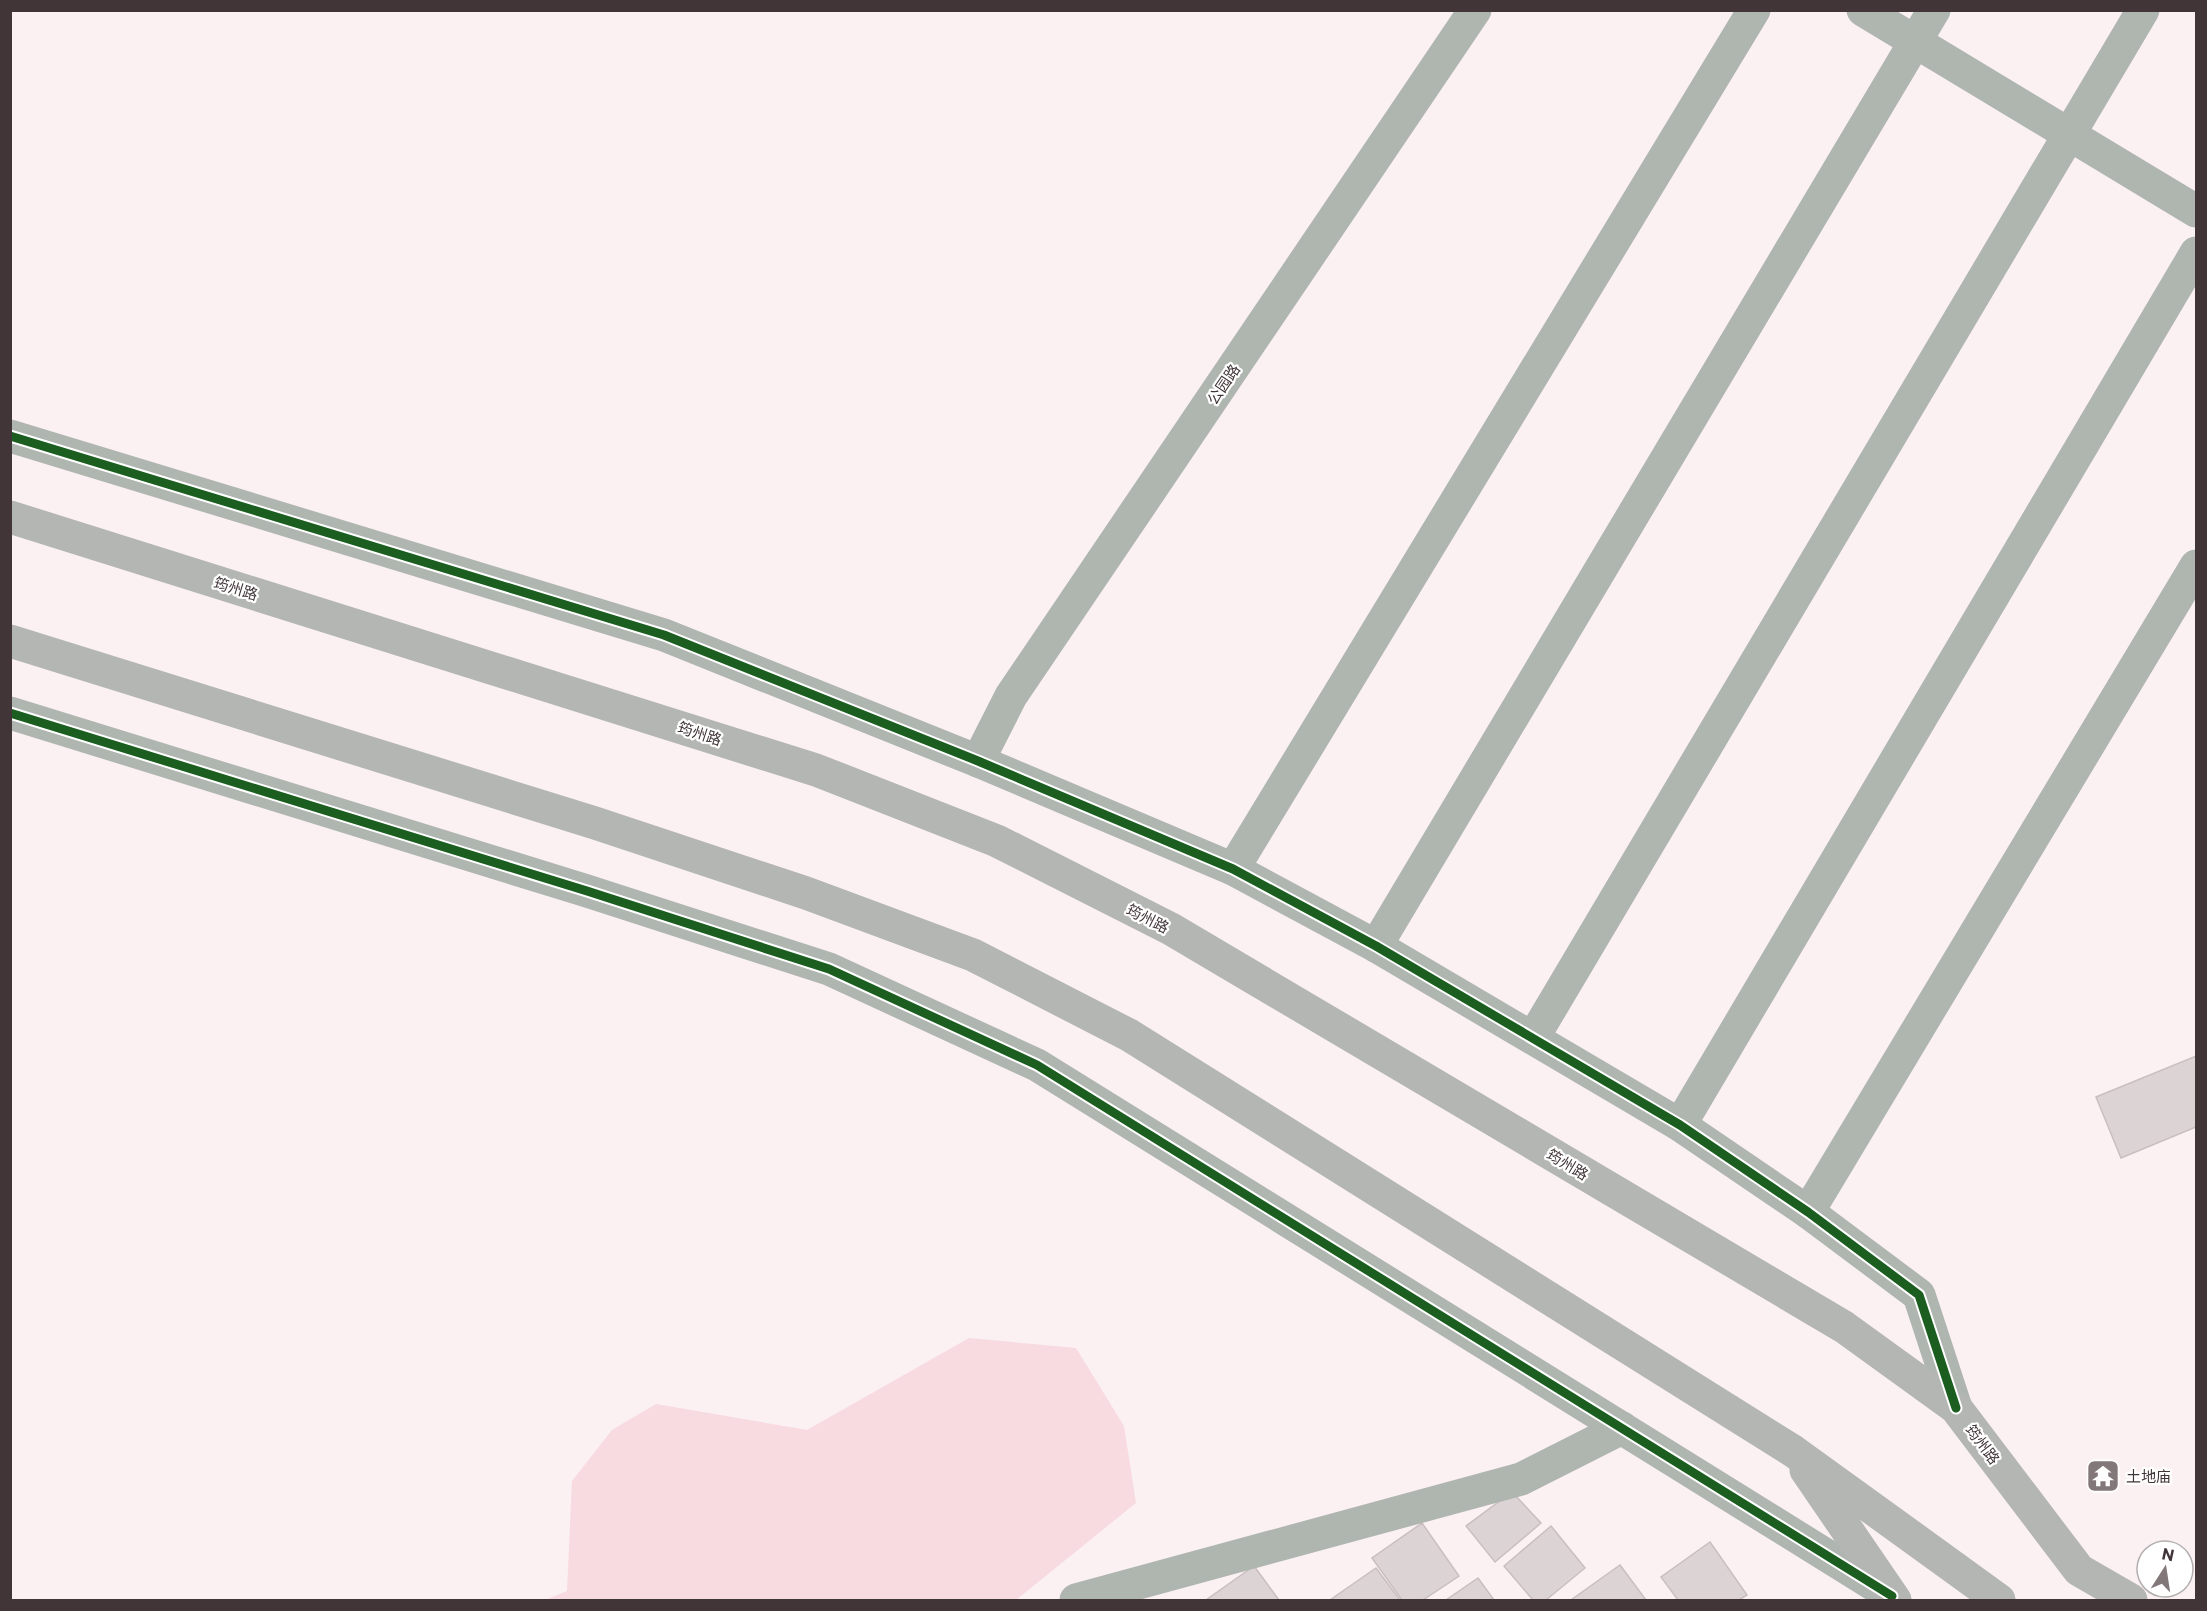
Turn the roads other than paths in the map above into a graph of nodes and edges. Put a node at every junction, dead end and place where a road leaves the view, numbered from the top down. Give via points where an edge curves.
1 (1475, 10) edge
2 (1754, 10) edge
3 (1863, 10) edge
4 (1934, 10) edge
5 (2143, 10) edge
6 (1915, 42) junction
7 (2070, 135) junction
8 (2196, 211) edge
9 (2196, 253) edge
10 (10, 436) edge
11 (10, 517) edge
12 (2196, 566) edge
13 (10, 641) edge
14 (10, 713) edge
15 (978, 761) junction
16 (1233, 869) junction
17 (1376, 946) junction
18 (1533, 1038) junction
19 (1680, 1125) junction
20 (1808, 1212) junction
21 (1956, 1408) junction
22 (1622, 1428) junction
23 (1793, 1451) junction
24 (1893, 1598) edge
25 (1076, 1600) edge
26 (1999, 1600) edge
27 (2131, 1600) edge

1 - 15 street, 公园路 via 1011,696
2 - 16 street
3 - 6 street
4 - 6 street
5 - 7 street
6 - 7 street
6 - 17 street
7 - 8 street
7 - 18 street
9 - 19 street
10 - 15 street via 664,635
11 - 21 main road, 筠州路 via 816,770 997,841 1171,929 1844,1327
12 - 20 street
13 - 23 main road via 595,823 806,893 973,955 1129,1035
14 - 22 street via 829,969 1037,1065
15 - 16 street
16 - 17 street
17 - 18 street
18 - 19 street
19 - 20 street
20 - 21 street via 1919,1295
21 - 27 main road, 筠州路 via 2079,1570
22 - 24 street
22 - 25 street via 1521,1479
23 - 24 main road
23 - 26 main road

